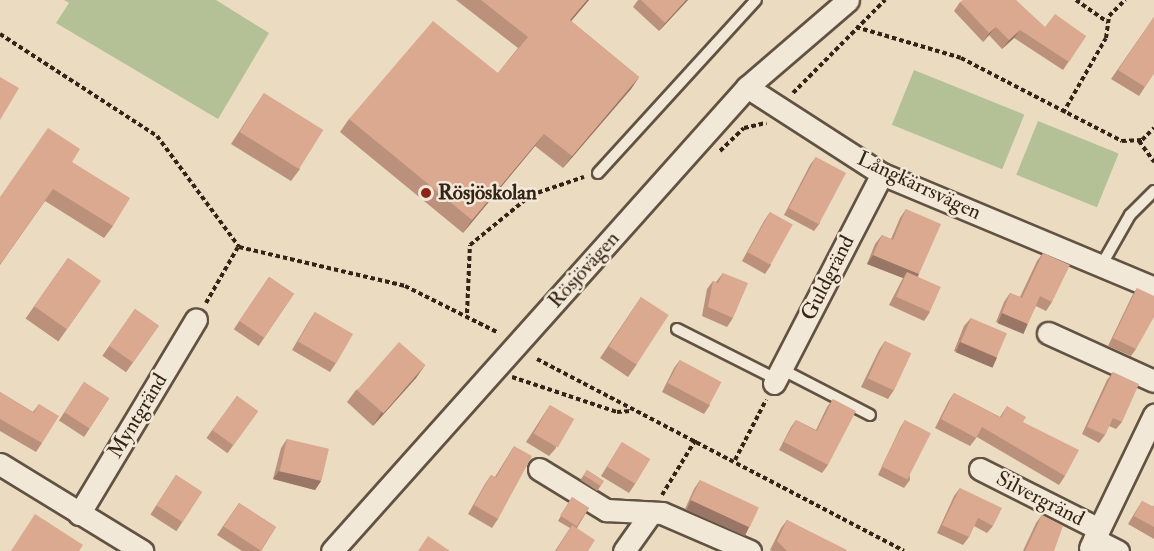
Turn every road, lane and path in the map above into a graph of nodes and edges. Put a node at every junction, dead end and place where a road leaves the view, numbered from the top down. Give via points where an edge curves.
1 (756, 0) edge
2 (848, 0) edge
3 (885, 0) edge
4 (1076, 0) edge
5 (1125, 0) edge
6 (1108, 22) junction
7 (856, 27) junction
8 (0, 34) edge
9 (747, 87) junction
10 (779, 111) junction
11 (1063, 113) junction
12 (1154, 128) edge
13 (1139, 141) junction
14 (714, 158) dead end
15 (1154, 162) edge
16 (598, 173) joint
17 (882, 174) junction
18 (1154, 191) edge
19 (238, 247) junction
20 (1101, 266) junction
21 (1154, 288) edge
22 (466, 313) junction
23 (196, 319) joint
24 (677, 329) dead end
25 (497, 332) dead end
26 (1048, 333) dead end
27 (536, 351) dead end
28 (537, 358) dead end
29 (528, 360) dead end
30 (520, 369) dead end
31 (512, 377) junction
32 (777, 377) junction
33 (1154, 381) edge
34 (504, 386) dead end
35 (632, 411) junction
36 (1154, 415) edge
37 (870, 416) dead end
38 (696, 439) junction
39 (735, 460) junction
40 (0, 464) edge
41 (539, 469) dead end
42 (980, 469) dead end
43 (79, 513) junction
44 (651, 513) junction
45 (1094, 539) junction
46 (142, 551) edge
47 (332, 551) edge
48 (624, 551) edge
49 (750, 551) edge
50 (904, 551) edge
51 (1118, 551) edge

1 - 16 lane
2 - 9 street, Rösjövägen
3 - 7 path
4 - 6 path
5 - 6 path
6 - 11 path via 1106,38
7 - 10 path
7 - 11 path via 961,58
8 - 19 path via 157,136
9 - 10 street, Långkärrsvägen
9 - 47 street, Rösjövägen
10 - 14 path via 769,122 744,128
10 - 17 street, Långkärrsvägen
11 - 13 path via 1122,141
12 - 13 path
13 - 15 path
16 - 22 path via 531,195 470,245
17 - 20 street, Långkärrsvägen
17 - 32 street, Guldgränd
18 - 20 lane via 1130,215
19 - 22 path via 346,268
19 - 23 path
20 - 21 street, Långkärrsvägen
22 - 25 path
23 - 43 street, Myntgränd
24 - 32 lane
26 - 33 street
27 - 29 path
28 - 35 path
30 - 31 path
31 - 34 path
31 - 35 path via 617,412
32 - 37 lane
32 - 39 path
35 - 38 path
36 - 45 street, Silvergränd
38 - 39 path
38 - 44 path
39 - 50 path
40 - 43 street
41 - 44 street via 606,510
42 - 45 street, Silvergränd
43 - 46 street
44 - 48 street
44 - 49 street
45 - 51 street, Silvergränd

